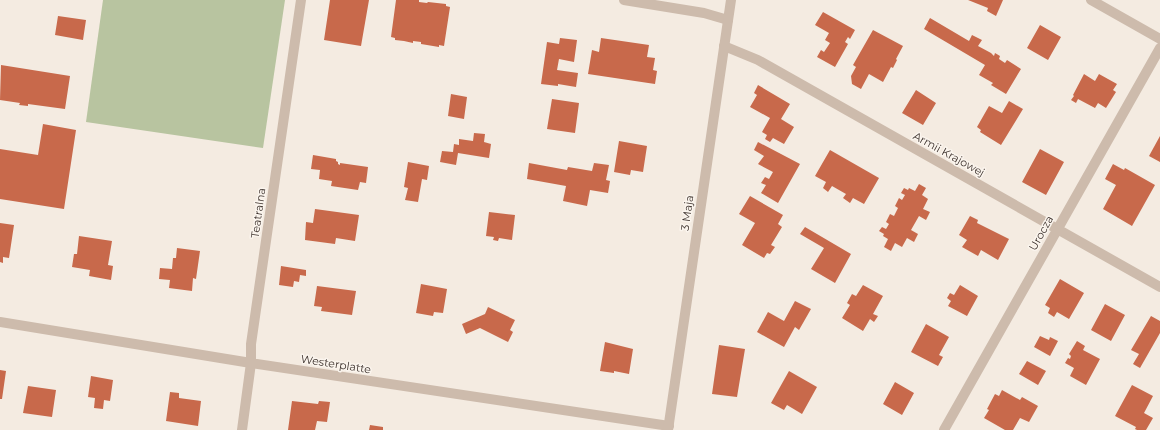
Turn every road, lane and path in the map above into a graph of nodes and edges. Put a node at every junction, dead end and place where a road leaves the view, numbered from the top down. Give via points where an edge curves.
1 (301, 0) edge
2 (624, 0) edge
3 (731, 0) edge
4 (1091, 0) edge
5 (728, 20) junction
6 (1160, 39) edge
7 (724, 46) junction
8 (1160, 48) edge
9 (1057, 229) junction
10 (1160, 287) edge
11 (0, 322) edge
12 (251, 363) junction
13 (669, 428) edge
14 (242, 430) edge
15 (944, 430) edge

1 - 12 street, Teatralna via 251,344
2 - 5 street via 704,13
3 - 5 street, 3 Maja
4 - 6 street
5 - 7 street, 3 Maja
7 - 9 street, Armii Krajowej via 758,60
7 - 13 street, 3 Maja
8 - 9 street, Urocza
9 - 10 street, Armii Krajowej
9 - 15 street, Urocza
11 - 12 street, Westerplatte
12 - 13 street, Westerplatte
12 - 14 street, Teatralna

